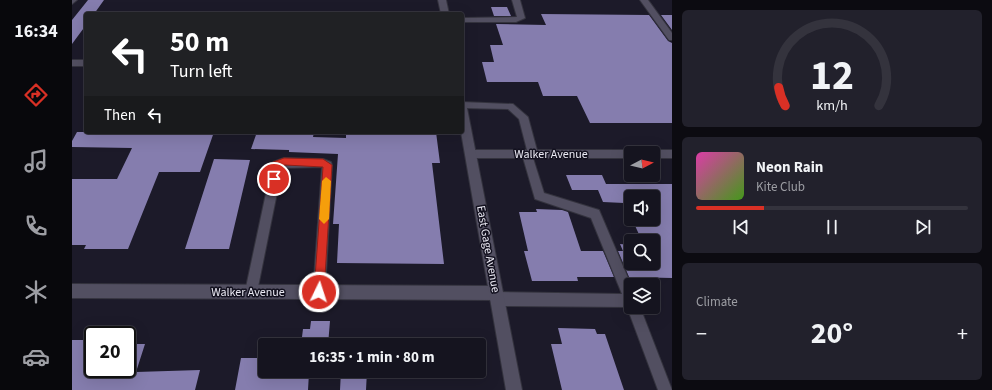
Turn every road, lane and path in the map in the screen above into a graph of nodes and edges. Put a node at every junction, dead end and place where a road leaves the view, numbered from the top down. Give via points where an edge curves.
1 (442, 0) edge
2 (516, 0) edge
3 (644, 0) edge
4 (445, 12) edge
5 (464, 20) edge
6 (671, 40) edge
7 (72, 63) edge
8 (84, 63) edge
9 (464, 106) edge
10 (464, 118) edge
11 (470, 154) junction
12 (530, 154) junction
13 (624, 154) edge
14 (660, 154) edge
15 (672, 154) edge
16 (624, 284) edge
17 (72, 291) edge
18 (251, 292) junction
19 (319, 292) junction
20 (496, 296) junction
21 (624, 301) edge
22 (636, 314) edge
23 (514, 390) edge
24 (665, 390) edge

1 - 4 street
2 - 5 lane via 521,18 516,20
3 - 6 lane
7 - 8 street
9 - 12 lane via 510,106 523,118
10 - 11 street, East Gage Avenue
11 - 12 street, Walker Avenue
11 - 20 street, East Gage Avenue
12 - 13 street, Walker Avenue
12 - 16 lane via 539,196 595,214
14 - 15 street
17 - 18 street, Walker Avenue
18 - 19 street, Walker Avenue
18 - 19 lane via 276,165 284,162 328,165
19 - 20 street, Walker Avenue
20 - 21 lane
20 - 23 street, East Gage Avenue
22 - 24 lane

